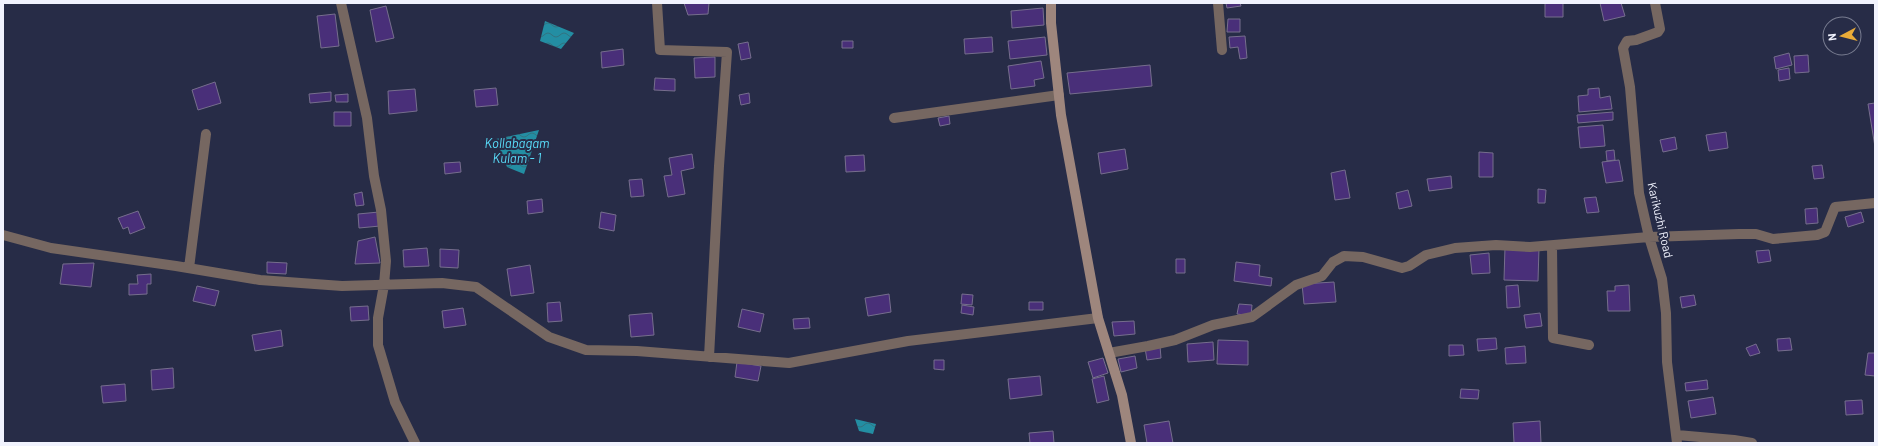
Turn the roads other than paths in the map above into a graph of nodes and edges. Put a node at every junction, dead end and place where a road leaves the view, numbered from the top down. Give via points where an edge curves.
1 (341, 3) edge
2 (657, 3) edge
3 (1051, 3) edge
4 (1218, 3) edge
5 (1655, 3) edge
6 (1222, 50) dead end
7 (1059, 95) junction
8 (894, 118) dead end
9 (206, 134) dead end
10 (1875, 203) edge
11 (3, 235) edge
12 (1649, 238) junction
13 (1552, 246) junction
14 (189, 268) junction
15 (384, 285) junction
16 (1098, 318) junction
17 (1589, 345) dead end
18 (1109, 353) junction
19 (710, 357) junction
20 (1677, 439) edge
21 (415, 443) edge
22 (1131, 443) edge
23 (1752, 443) edge

1 - 15 street via 367,118 381,210 386,261
2 - 19 street via 660,50 727,52
3 - 7 main road
4 - 6 street
5 - 12 street, Karikuzhi Road via 1660,29 1658,32 1627,41 1623,48 1630,87 1639,193
7 - 8 street
7 - 16 main road
9 - 14 street
10 - 12 street via 1835,207 1825,232 1817,235 1773,239 1756,234
11 - 14 street via 51,248
12 - 13 street
12 - 20 street, Karikuzhi Road via 1663,286 1667,362
13 - 17 street via 1554,338
13 - 18 street via 1496,245 1455,248 1426,255 1402,268 1363,257 1344,256 1333,262 1322,276 1296,285 1252,317 1213,325 1175,340
14 - 15 street via 260,280 342,286
15 - 19 street via 442,283 476,287 549,337 586,350
15 - 21 street via 378,318 378,345 395,402
16 - 18 main road
16 - 19 street via 908,341 789,363
18 - 22 main road via 1122,395
20 - 23 street

